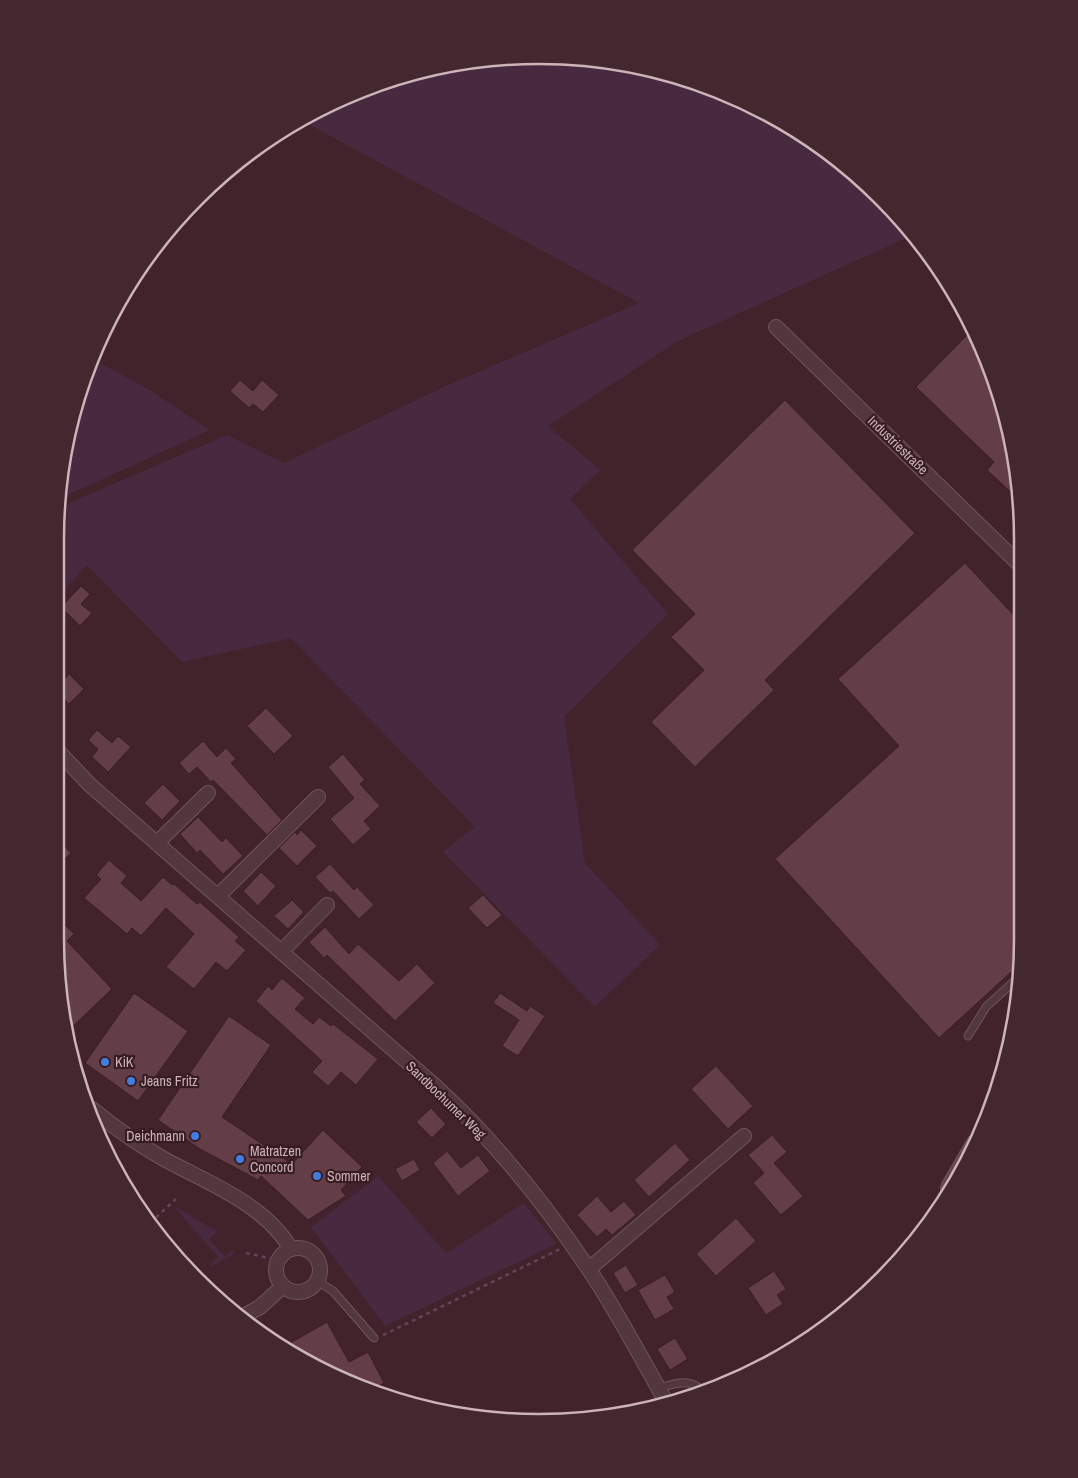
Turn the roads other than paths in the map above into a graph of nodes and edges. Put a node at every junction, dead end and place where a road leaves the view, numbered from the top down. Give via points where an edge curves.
1 (776, 327) dead end
2 (1014, 556) edge
3 (64, 758) edge
4 (208, 793) dead end
5 (318, 797) dead end
6 (158, 843) junction
7 (218, 896) junction
8 (327, 905) dead end
9 (281, 952) junction
10 (1012, 984) edge
11 (968, 1036) dead end
12 (96, 1111) edge
13 (744, 1136) dead end
14 (291, 1249) junction
15 (589, 1269) junction
16 (317, 1281) junction
17 (282, 1287) junction
18 (248, 1314) edge
19 (374, 1338) road end
20 (698, 1387) edge
21 (662, 1394) edge

1 - 2 street, Industriestraße
3 - 6 street, Sandbochumer Weg via 90,785
4 - 6 street
5 - 7 street
6 - 7 street, Sandbochumer Weg
7 - 9 street, Sandbochumer Weg
8 - 9 street
9 - 15 street, Sandbochumer Weg via 474,1122
10 - 11 lane via 986,1007
12 - 14 street via 163,1158 268,1220
13 - 15 street
14 - 16 street via 301,1248 315,1257 320,1273
14 - 17 street via 278,1260 275,1269
15 - 21 street, Sandbochumer Weg
16 - 17 street via 297,1293
16 - 19 lane via 333,1291
17 - 18 street
20 - 21 lane via 679,1382

